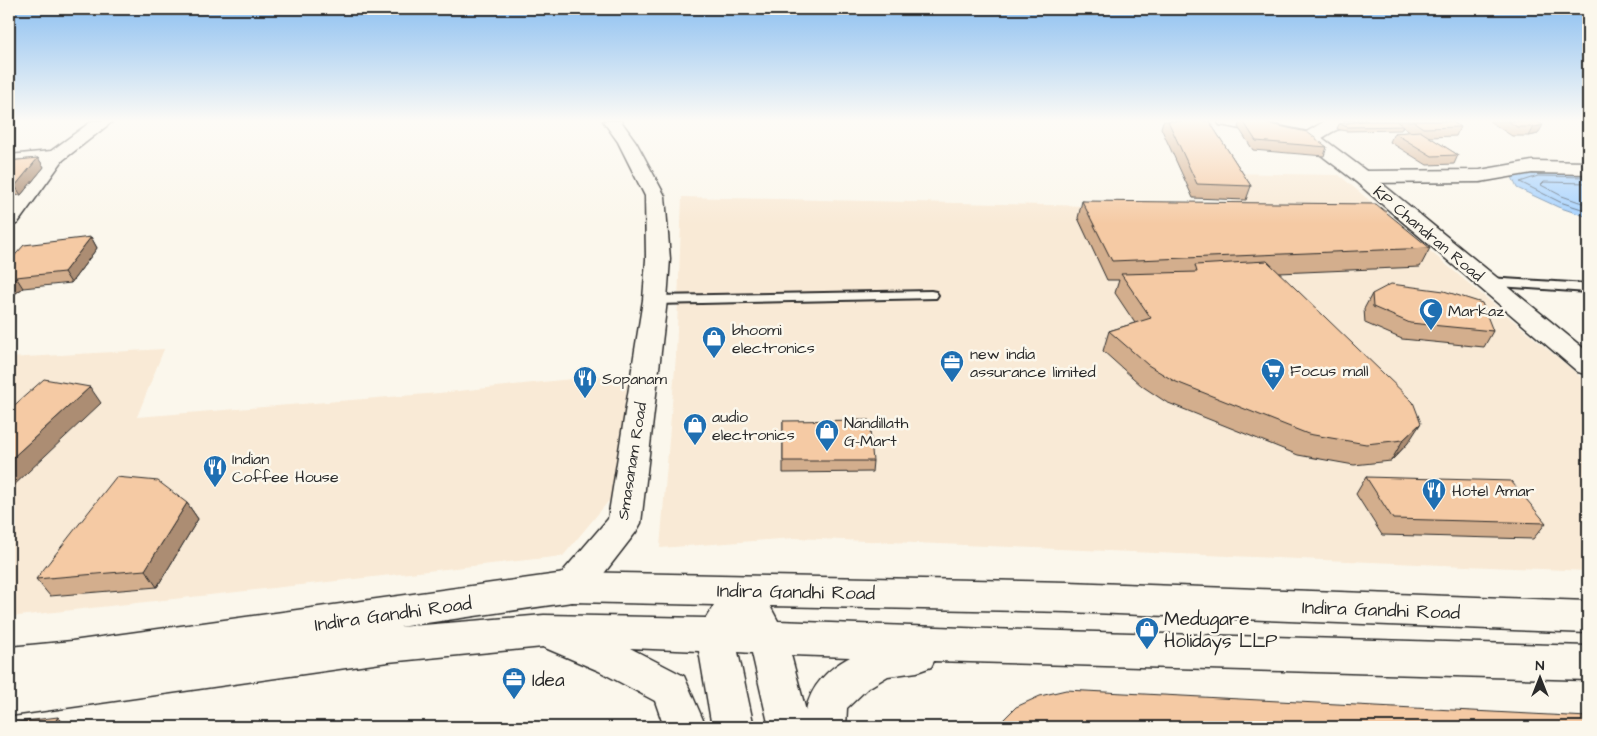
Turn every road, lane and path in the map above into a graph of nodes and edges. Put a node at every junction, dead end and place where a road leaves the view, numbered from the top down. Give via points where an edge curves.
1 (634, 155) edge
2 (1333, 155) edge
3 (56, 156) joint
4 (9, 161) edge
5 (1588, 168) edge
6 (1362, 177) junction
7 (9, 219) edge
8 (1488, 282) junction
9 (1588, 288) edge
10 (931, 295) dead end
11 (655, 300) junction
12 (1588, 366) edge
13 (572, 588) junction
14 (742, 590) junction
15 (1588, 617) edge
16 (544, 631) junction
17 (716, 636) junction
18 (767, 637) junction
19 (990, 646) junction
20 (9, 664) edge
21 (1588, 664) edge
22 (9, 697) edge
23 (685, 727) edge
24 (734, 727) edge
25 (790, 727) edge
26 (825, 727) edge

1 - 11 main road, Smasanam Road via 655,196 658,259
2 - 6 main road, KP Chandran Road
3 - 4 main road
3 - 7 main road
5 - 6 main road via 1532,167 1480,176
6 - 8 main road, KP Chandran Road
8 - 9 lane
8 - 12 main road, KP Chandran Road
10 - 11 lane
11 - 13 main road, Smasanam Road via 624,523
13 - 14 main road, Indira Gandhi Road
13 - 20 main road, Indira Gandhi Road
14 - 15 main road, Indira Gandhi Road via 1068,597
14 - 17 main road
14 - 18 main road
16 - 17 main road, Indira Gandhi Road
16 - 22 main road, Indira Gandhi Road via 388,645
16 - 23 main road via 613,659 670,689
17 - 18 main road, Indira Gandhi Road
17 - 24 main road
18 - 19 main road, Indira Gandhi Road
18 - 25 main road
19 - 21 main road, Indira Gandhi Road
19 - 26 main road via 881,660 854,675 828,700

